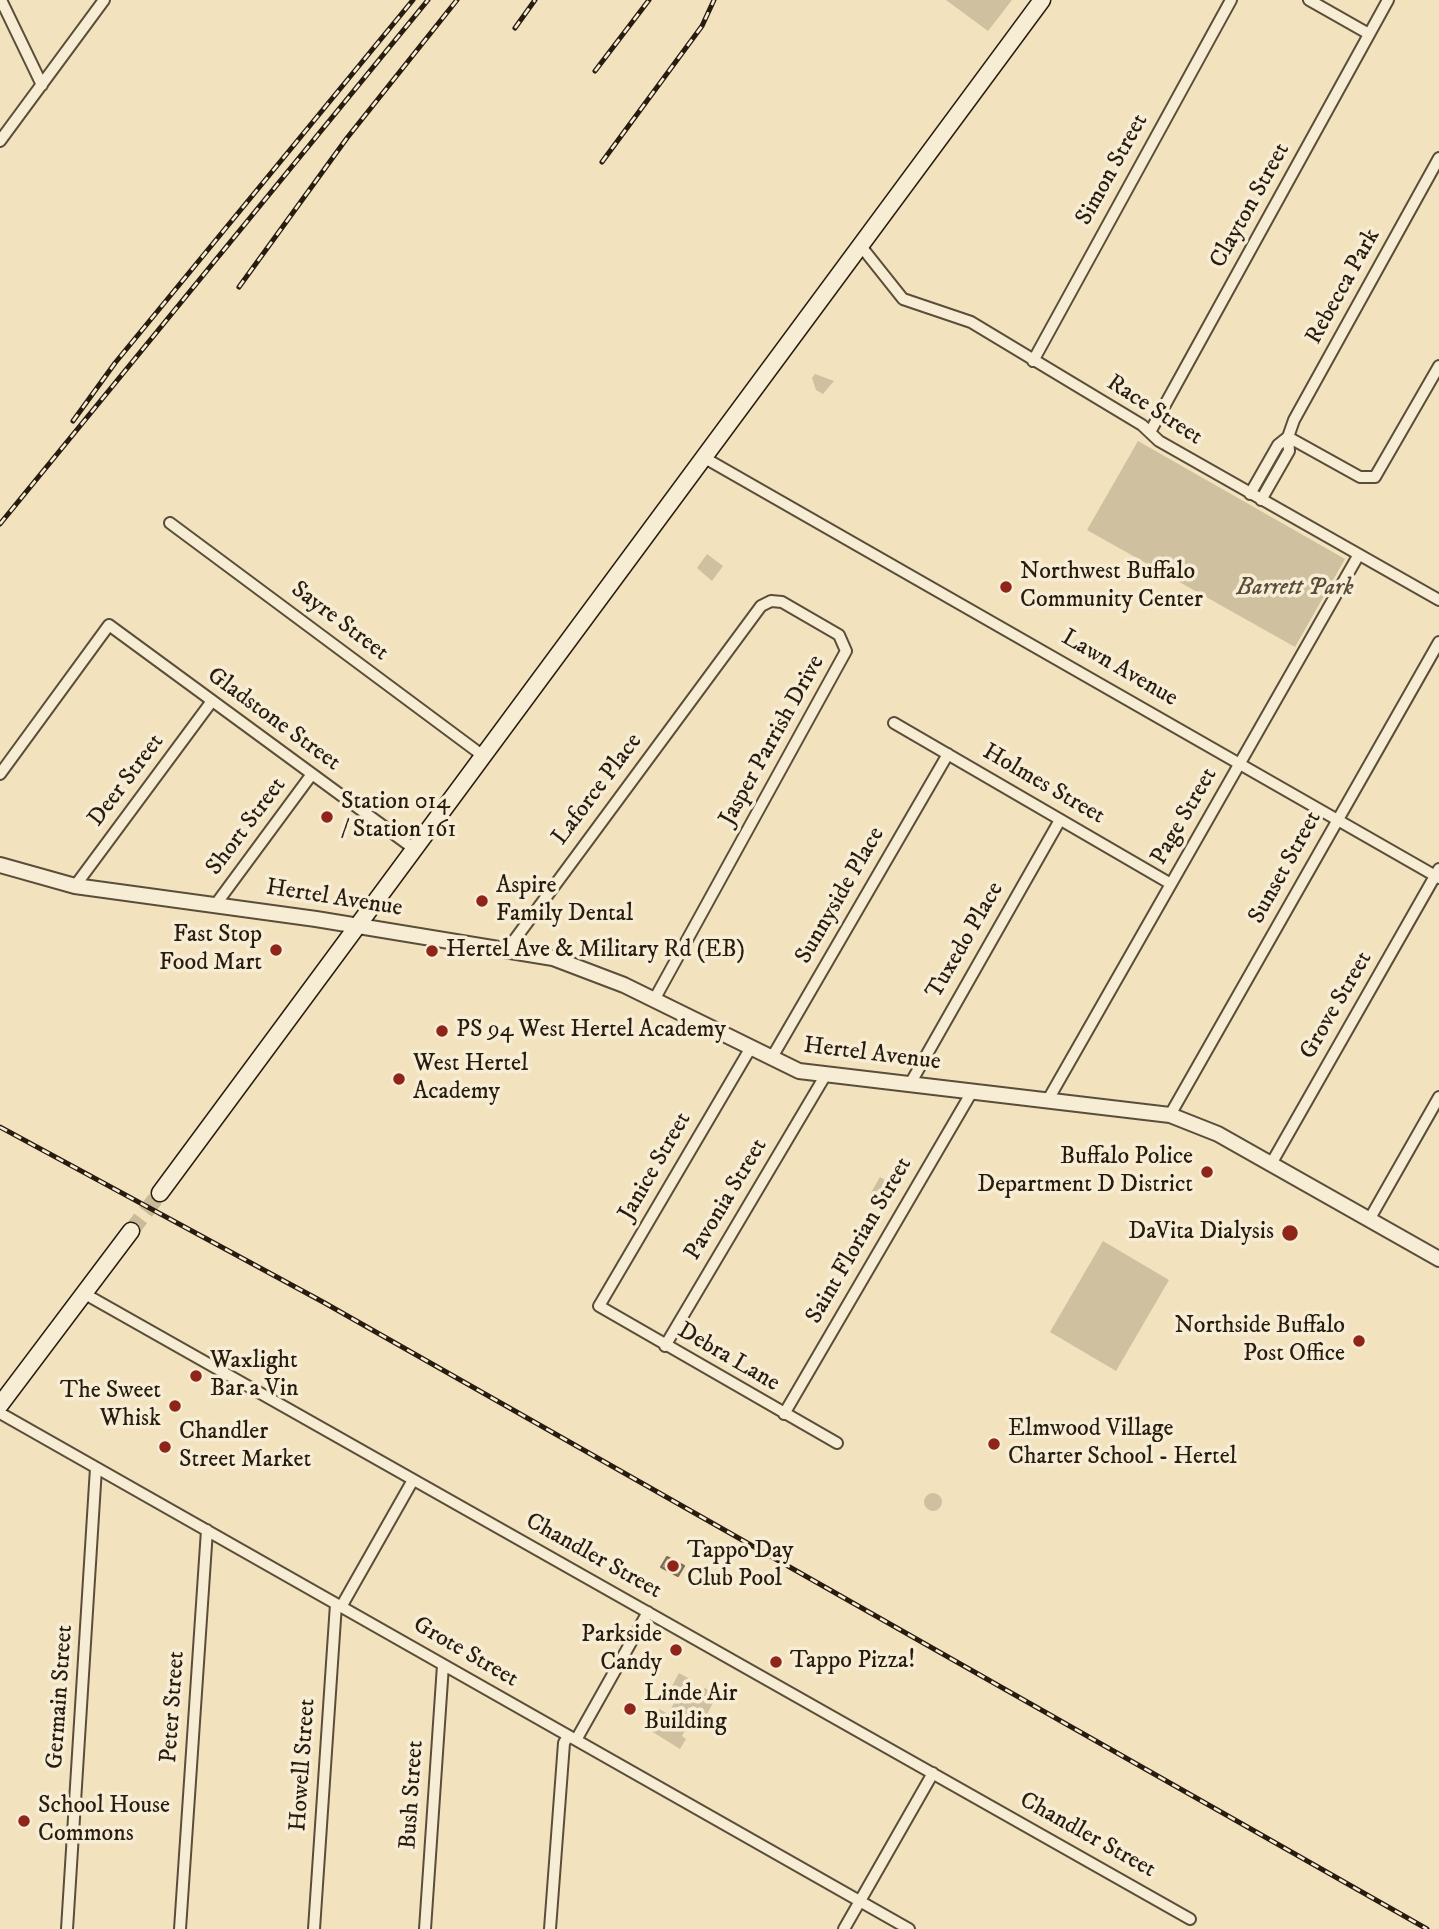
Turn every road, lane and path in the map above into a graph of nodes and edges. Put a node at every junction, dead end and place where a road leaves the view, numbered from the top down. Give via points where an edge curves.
1 (1, 0) edge
2 (104, 0) edge
3 (1042, 0) edge
4 (1231, 0) edge
5 (1309, 0) edge
6 (1388, 0) edge
7 (1369, 34) junction
8 (42, 85) junction
9 (0, 141) edge
10 (1439, 158) edge
11 (860, 244) junction
12 (1032, 361) junction
13 (1439, 366) edge
14 (1150, 432) junction
15 (1288, 437) junction
16 (703, 457) junction
17 (1256, 498) junction
18 (170, 523) dead end
19 (1359, 556) junction
20 (1439, 600) edge
21 (1439, 642) edge
22 (723, 656) joint
23 (212, 701) junction
24 (894, 723) dead end
25 (948, 754) junction
26 (482, 755) junction
27 (1240, 763) junction
28 (0, 774) edge
29 (312, 774) junction
30 (1060, 820) junction
31 (1337, 820) junction
32 (413, 848) junction
33 (0, 865) edge
34 (1438, 874) edge
35 (1171, 884) junction
36 (75, 886) junction
37 (216, 904) junction
38 (358, 925) junction
39 (507, 950) junction
40 (654, 1000) junction
41 (750, 1049) junction
42 (771, 1059) junction
43 (825, 1076) junction
44 (910, 1084) junction
45 (973, 1090) junction
46 (1439, 1097) edge
47 (1049, 1098) junction
48 (1170, 1115) junction
49 (1271, 1164) junction
50 (160, 1193) tunnel mouth
51 (1369, 1220) junction
52 (131, 1231) tunnel mouth
53 (1439, 1259) edge
54 (85, 1294) junction
55 (599, 1306) joint
56 (665, 1346) junction
57 (0, 1405) edge
58 (0, 1413) edge
59 (784, 1414) junction
60 (837, 1443) dead end
61 (96, 1468) junction
62 (413, 1480) junction
63 (207, 1531) junction
64 (338, 1605) junction
65 (648, 1612) junction
66 (443, 1665) junction
67 (572, 1738) junction
68 (933, 1773) junction
69 (860, 1901) junction
70 (1190, 1919) dead end
71 (67, 1929) edge
72 (180, 1929) edge
73 (314, 1929) edge
74 (425, 1929) edge
75 (550, 1929) edge
76 (844, 1929) edge
77 (909, 1929) edge

1 - 8 street
2 - 8 street
3 - 11 main road
4 - 12 street, Simon Street
5 - 7 street
6 - 7 street, Clayton Street
7 - 14 street, Clayton Street
8 - 9 street
10 - 15 street, Rebecca Park
11 - 12 street, Race Street via 903,299 971,323
11 - 16 main road
12 - 14 street, Race Street
13 - 15 street via 1375,477 1360,477
14 - 17 street, Race Street via 1159,442
15 - 17 street, Rebecca Park via 1289,451
16 - 26 main road
16 - 27 street, Lawn Avenue
17 - 19 street, Race Street
18 - 26 street, Sayre Street
19 - 20 street, Race Street
19 - 27 street, Page Street
21 - 31 street, Sunset Street
22 - 39 street, Laforce Place
22 - 40 street, Jasper Parrish Drive via 761,606 776,601 839,635 846,646 845,656
23 - 28 street, Gladstone Street via 109,625
23 - 29 street, Gladstone Street
23 - 36 street, Deer Street
24 - 25 street, Holmes Street
25 - 30 street, Holmes Street
25 - 42 street, Sunnyside Place
26 - 32 main road
27 - 31 street, Lawn Avenue
27 - 35 street, Page Street
29 - 32 street, Gladstone Street
29 - 37 street, Short Street
30 - 35 street, Holmes Street
30 - 44 street, Tuxedo Place
31 - 34 street, Lawn Avenue
31 - 48 street, Sunset Street
32 - 38 main road
33 - 36 street, Hertel Avenue
34 - 49 street, Grove Street
35 - 47 street, Page Street
36 - 37 street, Hertel Avenue
37 - 38 street, Hertel Avenue
38 - 39 street, Hertel Avenue
38 - 50 main road
39 - 40 street, Hertel Avenue via 590,970
40 - 41 street, Hertel Avenue
41 - 42 street, Hertel Avenue
41 - 55 street, Janice Street
42 - 43 street, Hertel Avenue
43 - 44 street, Hertel Avenue
43 - 56 street, Pavonia Street
44 - 45 street, Hertel Avenue
45 - 47 street, Hertel Avenue
45 - 59 street, Saint Florian Street
46 - 51 street
47 - 48 street, Hertel Avenue
48 - 49 street, Hertel Avenue via 1218,1134
49 - 51 street, Hertel Avenue
51 - 53 street, Hertel Avenue
52 - 54 main road
54 - 57 main road
54 - 62 street, Chandler Street
55 - 56 street, Debra Lane
56 - 59 street, Debra Lane
58 - 61 street, Grote Street
59 - 60 street, Debra Lane
61 - 63 street, Grote Street
61 - 71 street, Germain Street
62 - 64 street, Howell Street
62 - 65 street, Chandler Street
63 - 64 street, Grote Street
63 - 72 street, Peter Street
64 - 66 street, Grote Street
64 - 73 street, Howell Street
65 - 67 street
65 - 68 street, Chandler Street
66 - 67 street, Grote Street
66 - 74 street, Bush Street
67 - 69 street, Grote Street
67 - 75 street via 564,1743
68 - 69 street
68 - 70 street, Chandler Street
69 - 76 street
69 - 77 street, Grote Street

